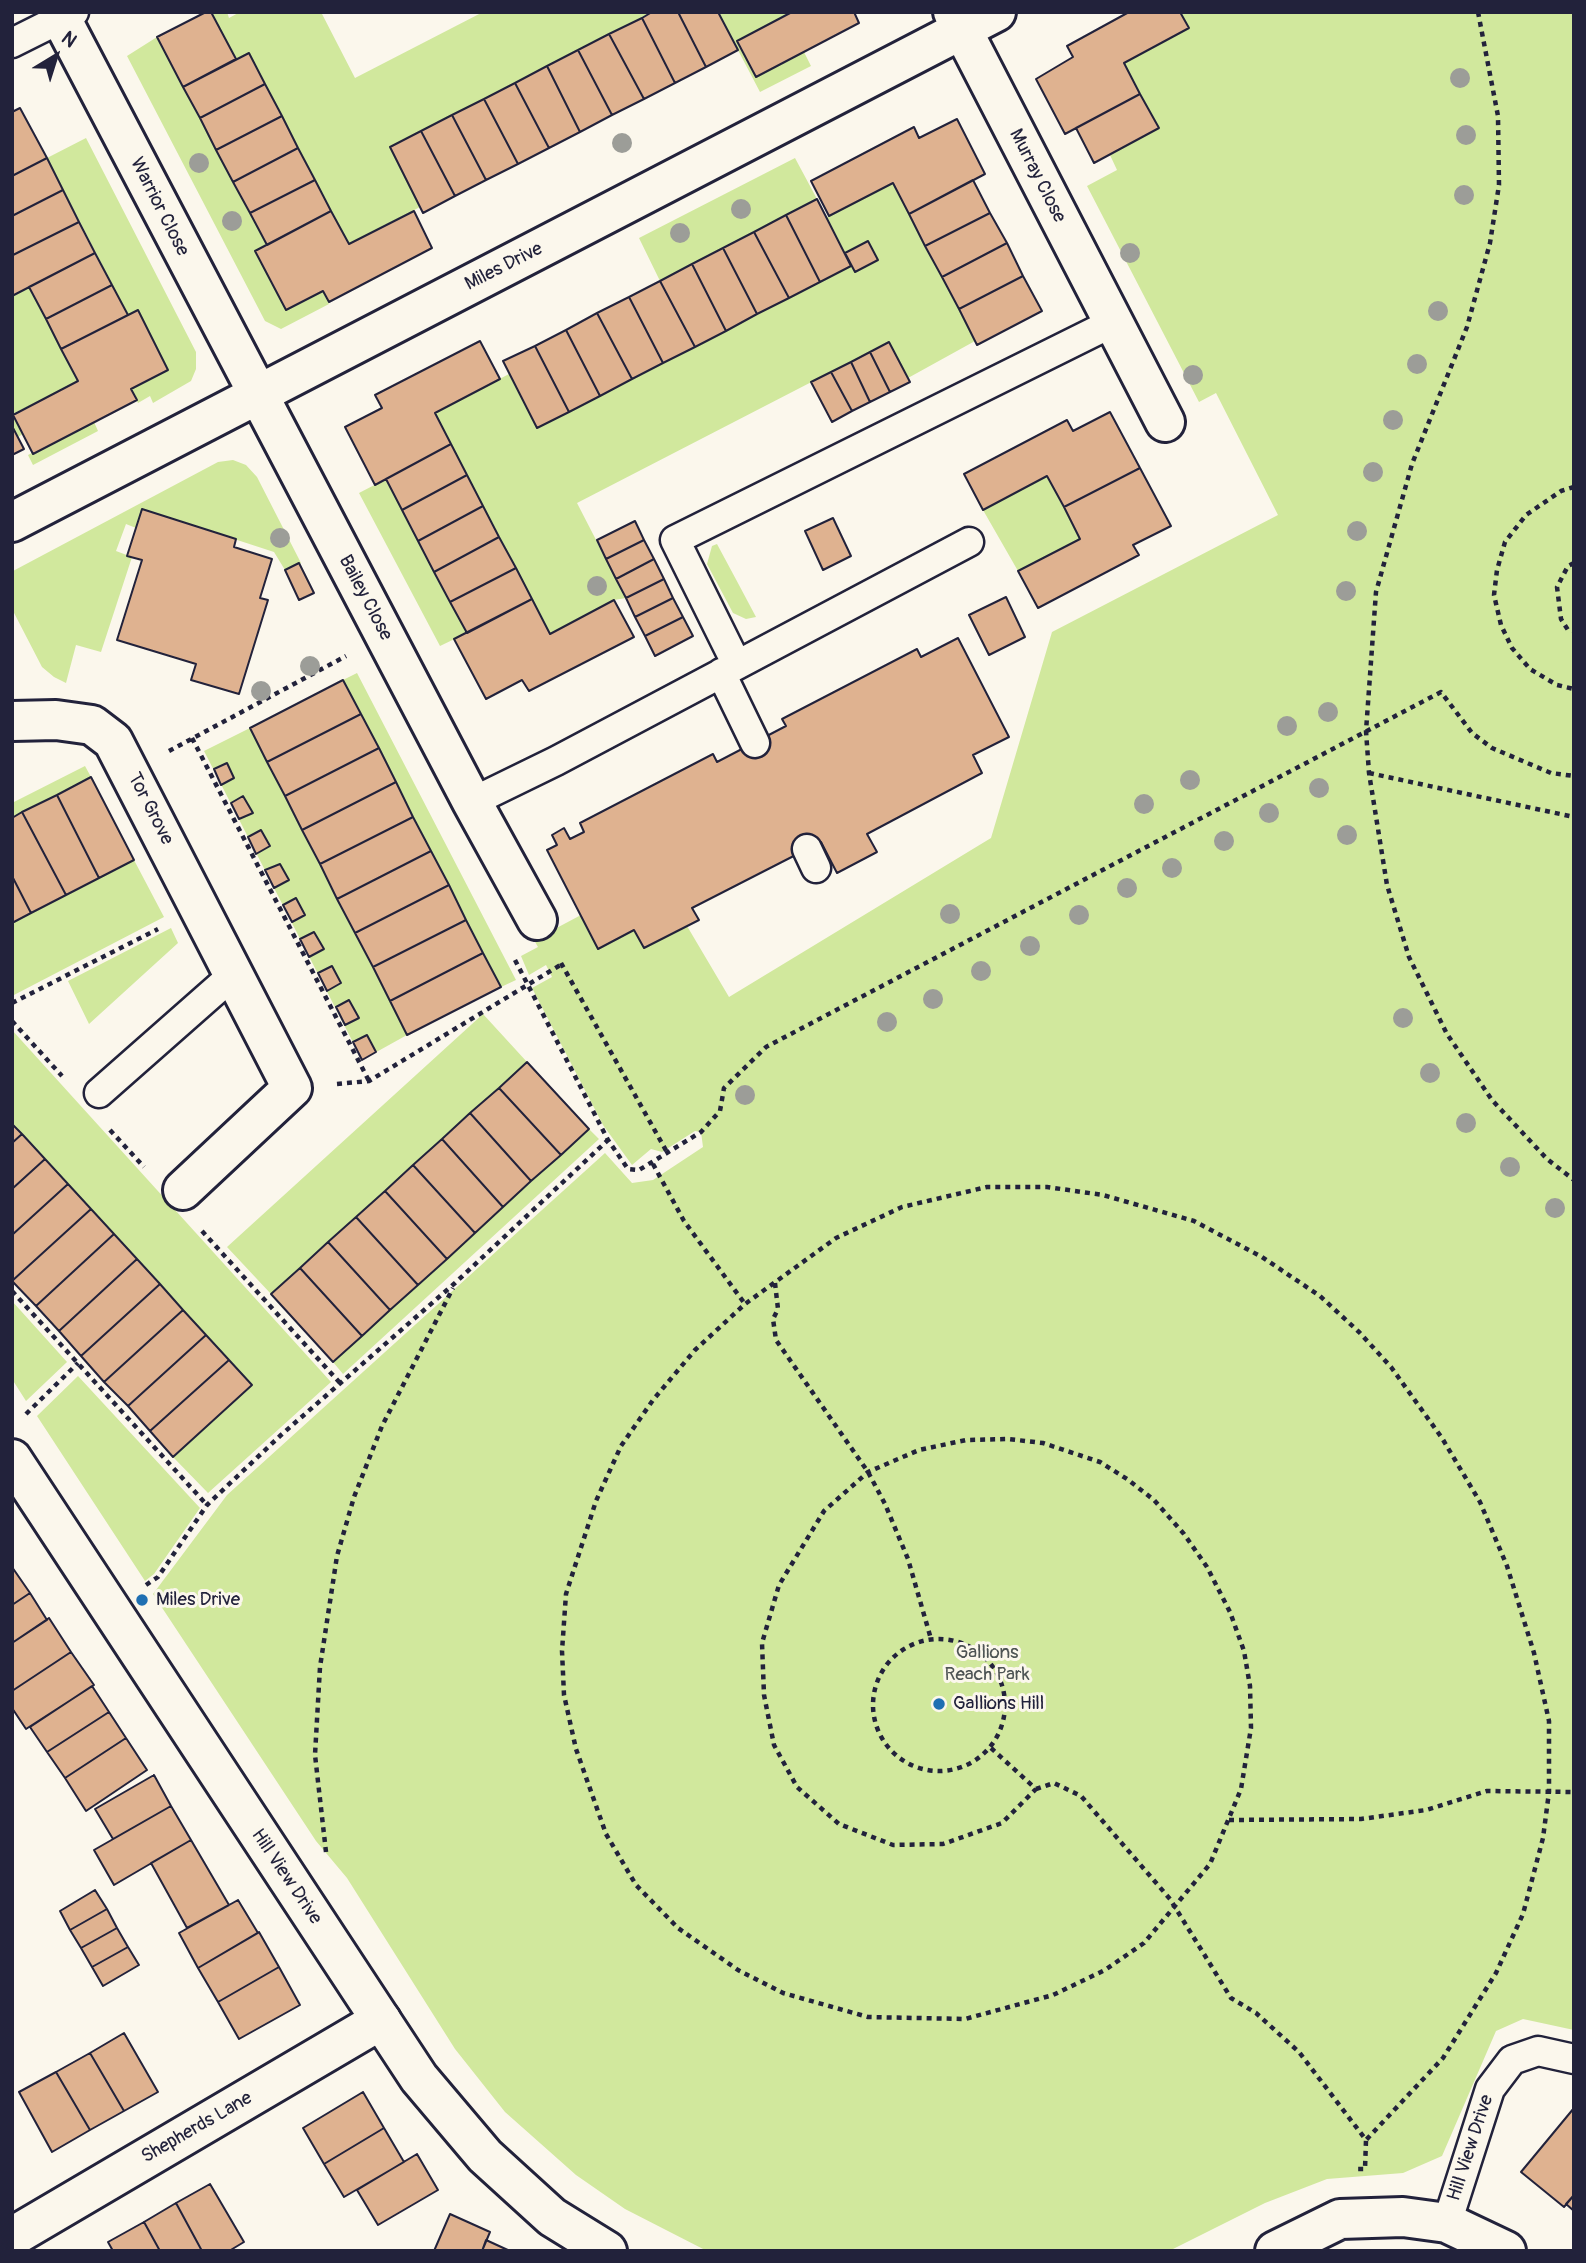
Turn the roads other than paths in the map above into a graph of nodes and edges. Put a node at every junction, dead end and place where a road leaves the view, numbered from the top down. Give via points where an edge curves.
1 (996, 12) edge
2 (68, 15) edge
3 (957, 21) edge
4 (12, 43) edge
5 (1112, 323) junction
6 (258, 395) junction
7 (1165, 422) dead end
8 (12, 522) edge
9 (969, 541) dead end
10 (729, 669) junction
11 (12, 722) edge
12 (755, 743) dead end
13 (472, 802) junction
14 (539, 923) road end
15 (234, 974) junction
16 (99, 1093) dead end
17 (183, 1190) dead end
18 (12, 1459) edge
19 (381, 2020) junction
20 (1574, 2059) edge
21 (1447, 2224) junction
22 (12, 2237) edge
23 (607, 2251) edge
24 (1275, 2251) edge
25 (1506, 2251) edge

1 - 3 street, Miles Drive
2 - 4 lane, Warrior Close
2 - 6 street, Warrior Close
3 - 5 street, Murray Close
3 - 6 street, Miles Drive
5 - 7 street, Murray Close
5 - 10 lane via 675,540
6 - 8 street, Miles Drive
6 - 13 street, Bailey Close
9 - 10 lane
10 - 12 lane
10 - 13 lane
11 - 15 street, Tor Grove via 56,720 92,725 113,741
13 - 14 street, Bailey Close
15 - 16 lane
15 - 17 street, Tor Grove via 292,1087
18 - 19 street, Hill View Drive
19 - 22 street, Shepherds Lane
19 - 23 street, Hill View Drive via 419,2078 485,2156 552,2217
20 - 21 lane, Hill View Drive via 1538,2051 1512,2060 1490,2088
21 - 24 street, Hill View Drive via 1403,2217 1340,2218
21 - 25 street, Hill View Drive

